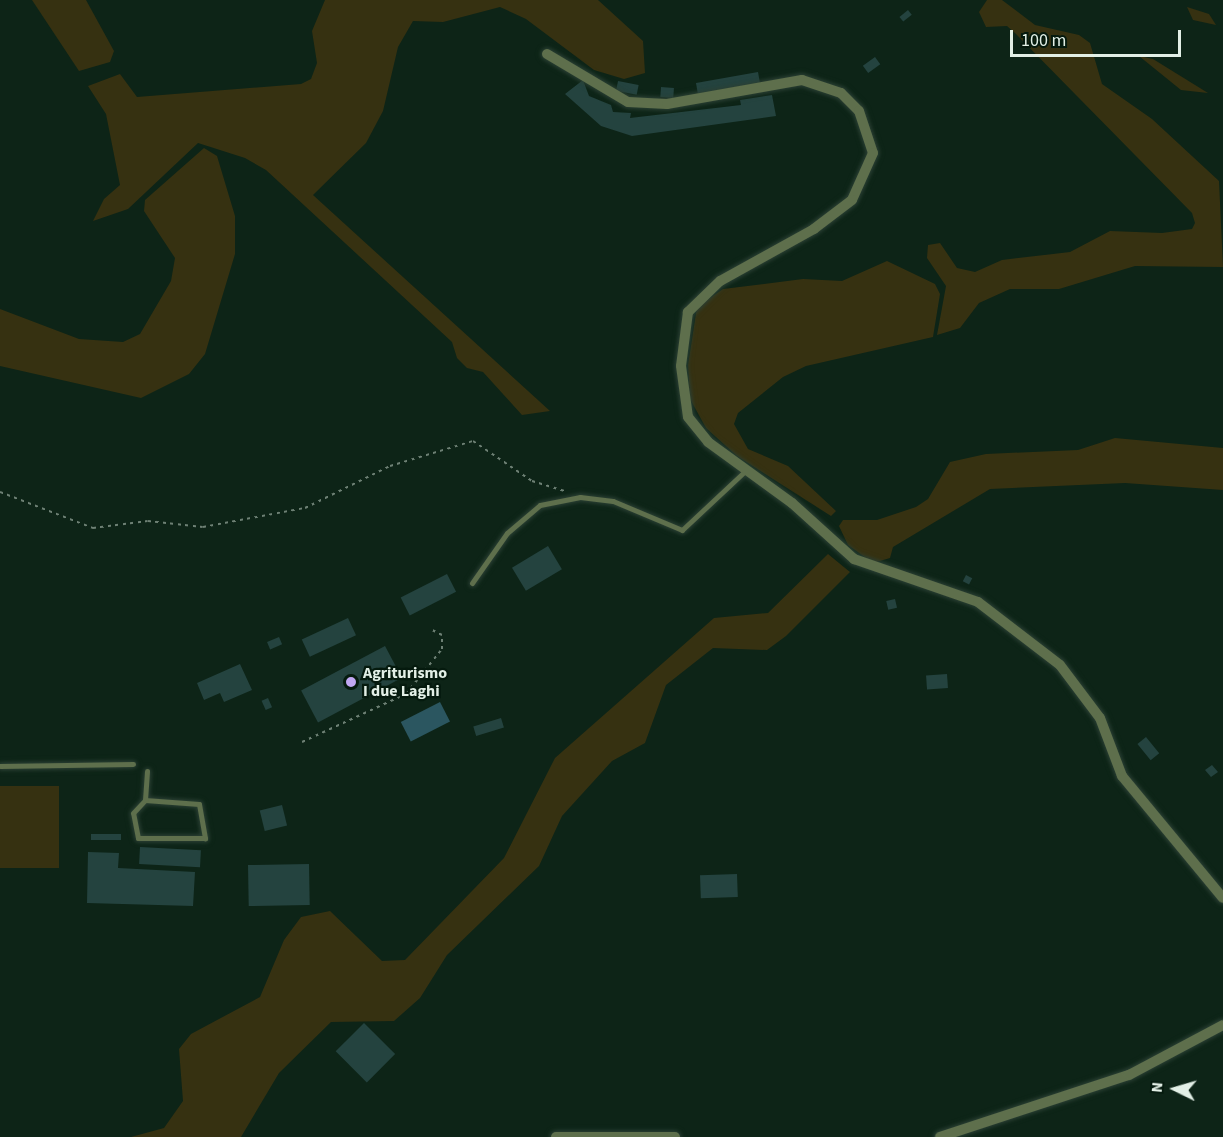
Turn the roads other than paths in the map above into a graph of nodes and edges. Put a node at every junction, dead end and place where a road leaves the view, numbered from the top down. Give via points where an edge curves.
1 (547, 54) dead end
2 (745, 471) junction
3 (472, 583) dead end
4 (133, 764) dead end
5 (0, 766) edge
6 (147, 771) dead end
7 (145, 800) junction
8 (1223, 898) edge
9 (1223, 1025) edge
10 (556, 1137) edge
11 (675, 1137) edge
12 (940, 1137) edge

1 - 2 street via 623,101 667,104 802,80 841,93 868,124 872,162 852,200 814,229 720,281 686,318 681,366 686,410 708,442
2 - 3 lane via 682,530 613,501 573,497 540,506 507,533
2 - 8 street via 792,503 854,559 978,602 1060,665 1100,718 1122,776
4 - 5 lane
6 - 7 lane
7 - 7 lane via 133,813 138,838 205,838 199,804
9 - 12 street via 1130,1075
10 - 11 street

